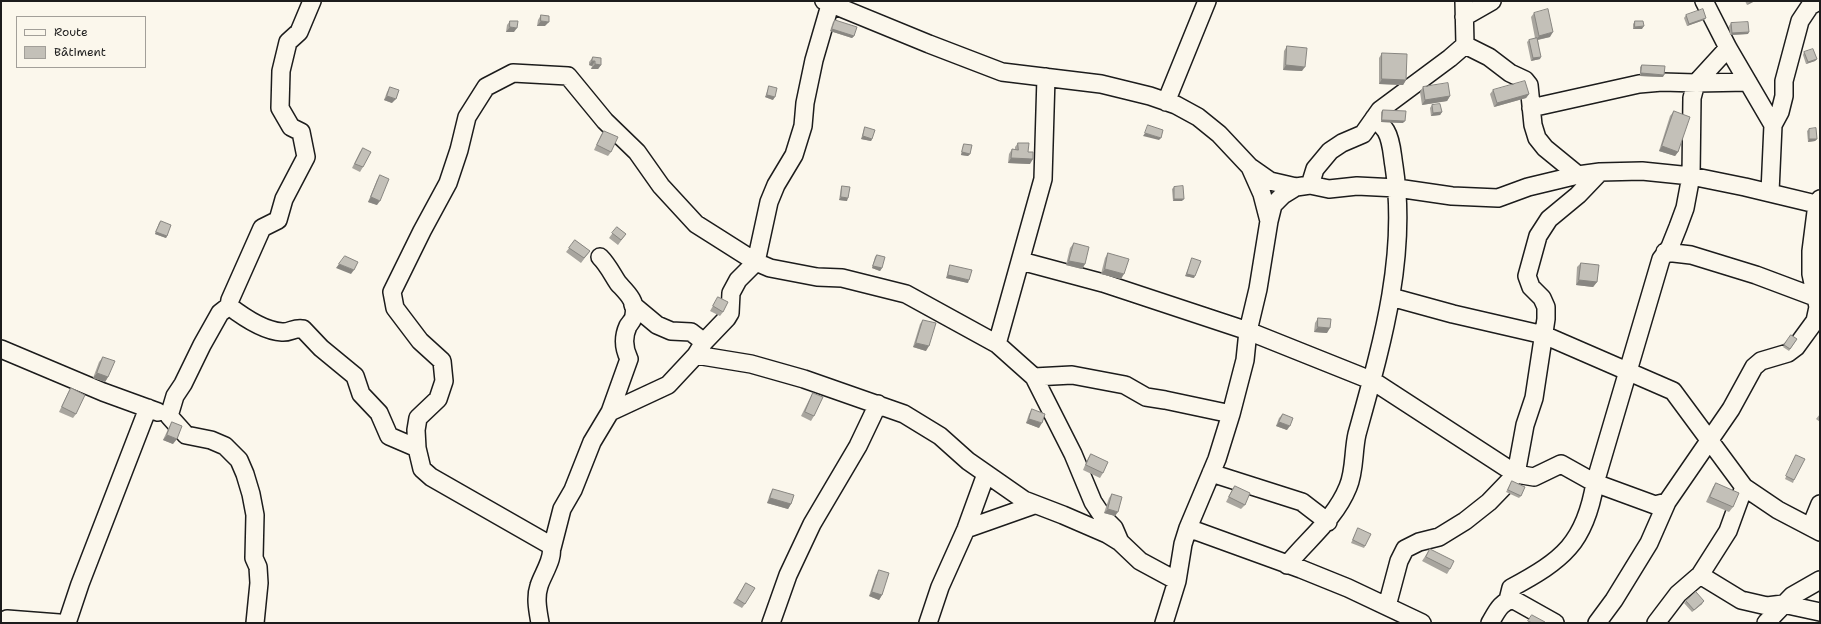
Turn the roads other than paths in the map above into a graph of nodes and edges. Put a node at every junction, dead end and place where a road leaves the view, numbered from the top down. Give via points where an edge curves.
1 (312, 1) edge
2 (1207, 1) edge
3 (1492, 1) edge
4 (1704, 1) edge
5 (1819, 1) edge
6 (827, 3) edge
7 (1464, 9) edge
8 (1465, 45) junction
9 (1728, 48) junction
10 (1046, 77) junction
11 (1748, 82) junction
12 (1696, 83) junction
13 (1166, 102) junction
14 (1532, 108) junction
15 (1374, 118) junction
16 (1773, 125) junction
17 (1250, 167) junction
18 (1600, 172) junction
19 (1578, 175) junction
20 (1691, 176) junction
21 (1303, 186) junction
22 (1397, 188) junction
23 (1770, 192) junction
24 (1819, 203) edge
25 (1269, 221) junction
26 (1665, 252) junction
27 (600, 257) dead end
28 (1021, 261) junction
29 (756, 262) junction
30 (1391, 297) junction
31 (1819, 298) edge
32 (633, 305) junction
33 (229, 306) junction
34 (1248, 331) junction
35 (1544, 335) junction
36 (998, 344) junction
37 (700, 348) junction
38 (1, 349) edge
39 (1627, 372) junction
40 (1034, 377) junction
41 (1373, 382) junction
42 (878, 404) junction
43 (148, 408) junction
44 (610, 412) junction
45 (1231, 414) junction
46 (169, 416) junction
47 (1708, 442) junction
48 (417, 448) junction
49 (1211, 473) junction
50 (986, 474) junction
51 (1516, 474) junction
52 (1595, 483) junction
53 (1744, 487) junction
54 (1667, 502) junction
55 (1820, 504) edge
56 (1034, 505) junction
57 (1328, 522) junction
58 (1188, 528) junction
59 (1815, 528) edge
60 (966, 529) junction
61 (1120, 542) junction
62 (552, 548) junction
63 (1287, 565) junction
64 (1700, 575) junction
65 (1820, 580) edge
66 (1177, 581) junction
67 (1508, 600) junction
68 (1783, 604) junction
69 (1387, 606) junction
70 (1820, 612) edge
71 (1, 622) edge
72 (58, 623) edge
73 (67, 623) edge
74 (254, 623) edge
75 (540, 623) edge
76 (771, 623) edge
77 (928, 623) edge
78 (1164, 623) edge
79 (1422, 623) edge
80 (1490, 623) edge
81 (1555, 623) edge
82 (1597, 623) edge
83 (1656, 623) edge
84 (1766, 623) edge

1 - 33 street via 299,32 288,42 281,71 280,108 291,127 301,132 306,157 284,199 278,220 262,228
2 - 13 street
3 - 7 street
4 - 9 street
5 - 16 street via 1810,6 1800,21 1784,81 1780,112
6 - 10 street via 1002,72
6 - 29 street via 812,67 803,126 794,156 769,202
7 - 8 street
8 - 14 street via 1490,57 1510,73 1525,80 1529,85
8 - 15 street via 1394,98
9 - 11 street
9 - 12 street
10 - 13 street via 1101,84
10 - 28 street via 1043,178
11 - 12 street
11 - 16 street
12 - 14 street via 1639,84
12 - 20 street via 1692,98
13 - 17 street via 1198,117 1219,134
14 - 19 street via 1537,138 1545,148
15 - 21 street via 1364,134 1330,151
15 - 22 street via 1386,131 1390,141
16 - 23 street
17 - 21 street via 1270,181
17 - 25 street via 1262,194
18 - 19 street
18 - 20 street via 1642,171
18 - 35 street via 1578,195 1549,219 1538,236 1527,276 1530,287 1542,298 1546,307
19 - 22 street via 1528,187 1498,198 1452,196
20 - 23 street
20 - 26 street via 1685,208 1673,240
21 - 22 street via 1329,189 1357,186
21 - 25 street via 1283,195 1273,205
22 - 30 street via 1396,246
23 - 24 street
24 - 31 street via 1811,251 1811,274
25 - 34 street
26 - 31 street via 1691,255
26 - 39 street
27 - 32 street via 628,292
28 - 34 street via 1103,283
28 - 36 street
29 - 36 street via 770,268 817,277 842,278 906,294
29 - 37 street via 738,280 731,292 728,318
29 - 48 street via 696,224 661,186 637,152 604,121 568,76 513,73 486,87 467,117 448,183 392,292 395,308 420,341 442,361 444,381 438,399 418,418
30 - 35 street
30 - 41 street
31 - 47 street via 1815,321 1796,347 1788,353 1761,361 1754,367 1731,409
32 - 37 street via 657,325 671,331 690,332
32 - 44 street via 634,315 625,339 625,352 629,359
33 - 46 street via 220,313 202,344 175,396
33 - 48 street via 262,326 282,333 303,329 321,348 355,376 361,394 379,413 389,436
34 - 41 street
34 - 45 street via 1245,360
35 - 39 street
35 - 51 street via 1534,398 1525,425
36 - 40 street
37 - 42 street
37 - 44 street via 668,385
38 - 43 street
39 - 47 street via 1672,391
39 - 52 street
40 - 45 street via 1072,375 1124,385 1146,397
40 - 61 street via 1073,454 1092,502 1114,528
41 - 51 street
41 - 57 street via 1357,436 1349,486
42 - 50 street via 904,414 940,436
42 - 76 street via 858,446 812,524 791,569
43 - 46 street
43 - 73 street
44 - 62 street via 592,442 573,490 562,509
45 - 49 street
46 - 74 street via 186,435 225,446 239,460 245,474 255,515 254,558 258,567 259,583
47 - 53 street
47 - 54 street
48 - 62 street via 422,469 431,477
49 - 57 street via 1302,502
49 - 58 street
50 - 56 street
50 - 60 street
51 - 52 street via 1534,477 1561,464
51 - 69 street via 1490,502 1465,521 1439,537 1405,549
52 - 54 street via 1655,505
52 - 67 street via 1585,522 1574,541 1558,559 1511,588
53 - 59 street via 1778,510
53 - 64 street via 1728,531
54 - 82 street via 1649,543
55 - 59 street
56 - 60 street
56 - 61 street via 1086,525
57 - 63 street via 1302,546
58 - 63 street
58 - 66 street
60 - 77 street via 940,587
61 - 66 street via 1140,561
62 - 75 street via 538,587 537,606
63 - 69 street via 1301,568
64 - 68 street via 1741,600 1767,606
64 - 83 street via 1678,594
65 - 68 street
66 - 78 street
67 - 80 street
67 - 81 street via 1514,600
68 - 70 street
68 - 84 street
69 - 79 street
71 - 72 street via 7,619

